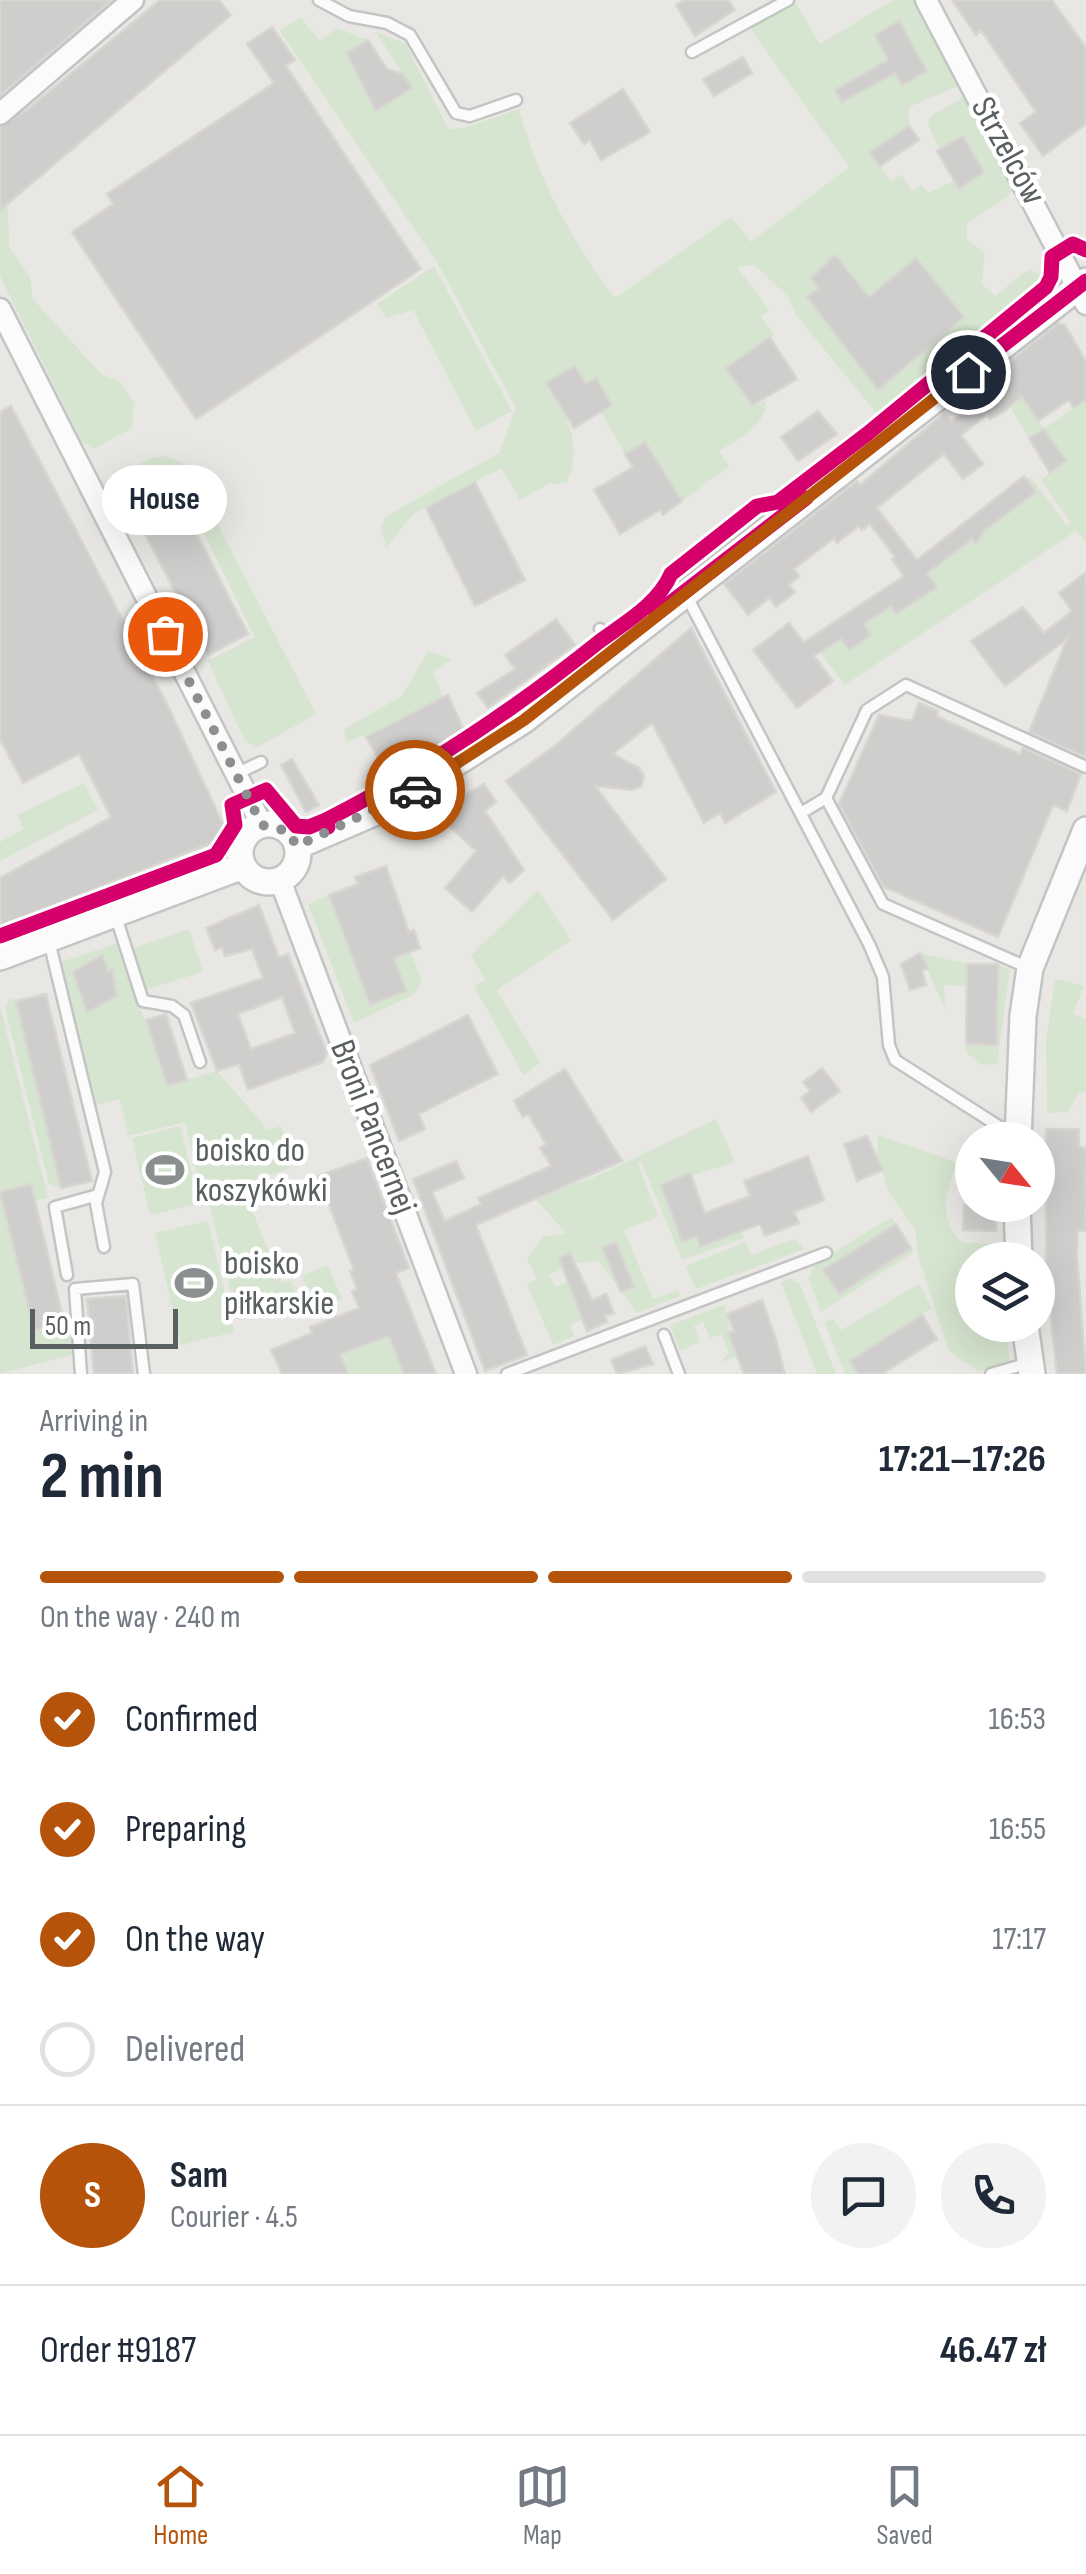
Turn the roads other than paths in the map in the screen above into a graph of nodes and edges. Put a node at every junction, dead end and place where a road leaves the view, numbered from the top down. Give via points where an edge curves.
1 (134, 0) edge
2 (319, 0) edge
3 (788, 0) edge
4 (926, 0) edge
5 (692, 52) dead end
6 (516, 100) dead end
7 (0, 114) edge
8 (1083, 291) edge
9 (0, 309) edge
10 (685, 592) junction
11 (261, 762) dead end
12 (1086, 767) edge
13 (236, 774) junction
14 (826, 798) junction
15 (801, 813) junction
16 (262, 825) junction
17 (1086, 830) edge
18 (297, 846) junction
19 (243, 866) junction
20 (280, 880) junction
21 (116, 916) junction
22 (49, 940) junction
23 (0, 957) edge
24 (1030, 968) junction
25 (200, 1062) dead end
26 (992, 1122) edge
27 (1019, 1122) edge
28 (98, 1195) junction
29 (104, 1247) dead end
30 (826, 1253) dead end
31 (68, 1275) dead end
32 (664, 1335) dead end
33 (1027, 1342) edge
34 (1031, 1368) edge
35 (82, 1374) edge
36 (144, 1374) edge
37 (466, 1374) edge
38 (507, 1374) edge
39 (679, 1374) edge
40 (991, 1374) edge

1 - 7 street
2 - 6 lane via 410,35 456,113 470,116
3 - 5 lane
4 - 8 street, Strzelców
8 - 10 street
9 - 13 street
10 - 15 lane
10 - 18 street via 606,639 524,720 383,809
11 - 13 lane
12 - 14 lane via 906,685 867,710
13 - 16 street
14 - 15 lane
14 - 24 lane via 883,904
15 - 26 lane via 879,966 896,1060
16 - 18 street via 287,831
16 - 19 street via 242,841
17 - 24 street
18 - 20 street via 296,862
19 - 20 street via 262,881
19 - 21 street
20 - 37 street, Broni Pancernej
21 - 22 street
21 - 25 lane via 140,996 184,1015
22 - 23 street
22 - 28 lane via 105,1172
24 - 27 street
28 - 29 lane
28 - 31 lane via 55,1207
30 - 38 lane
32 - 39 lane
33 - 34 street
34 - 40 lane
35 - 36 lane via 75,1289 133,1284

